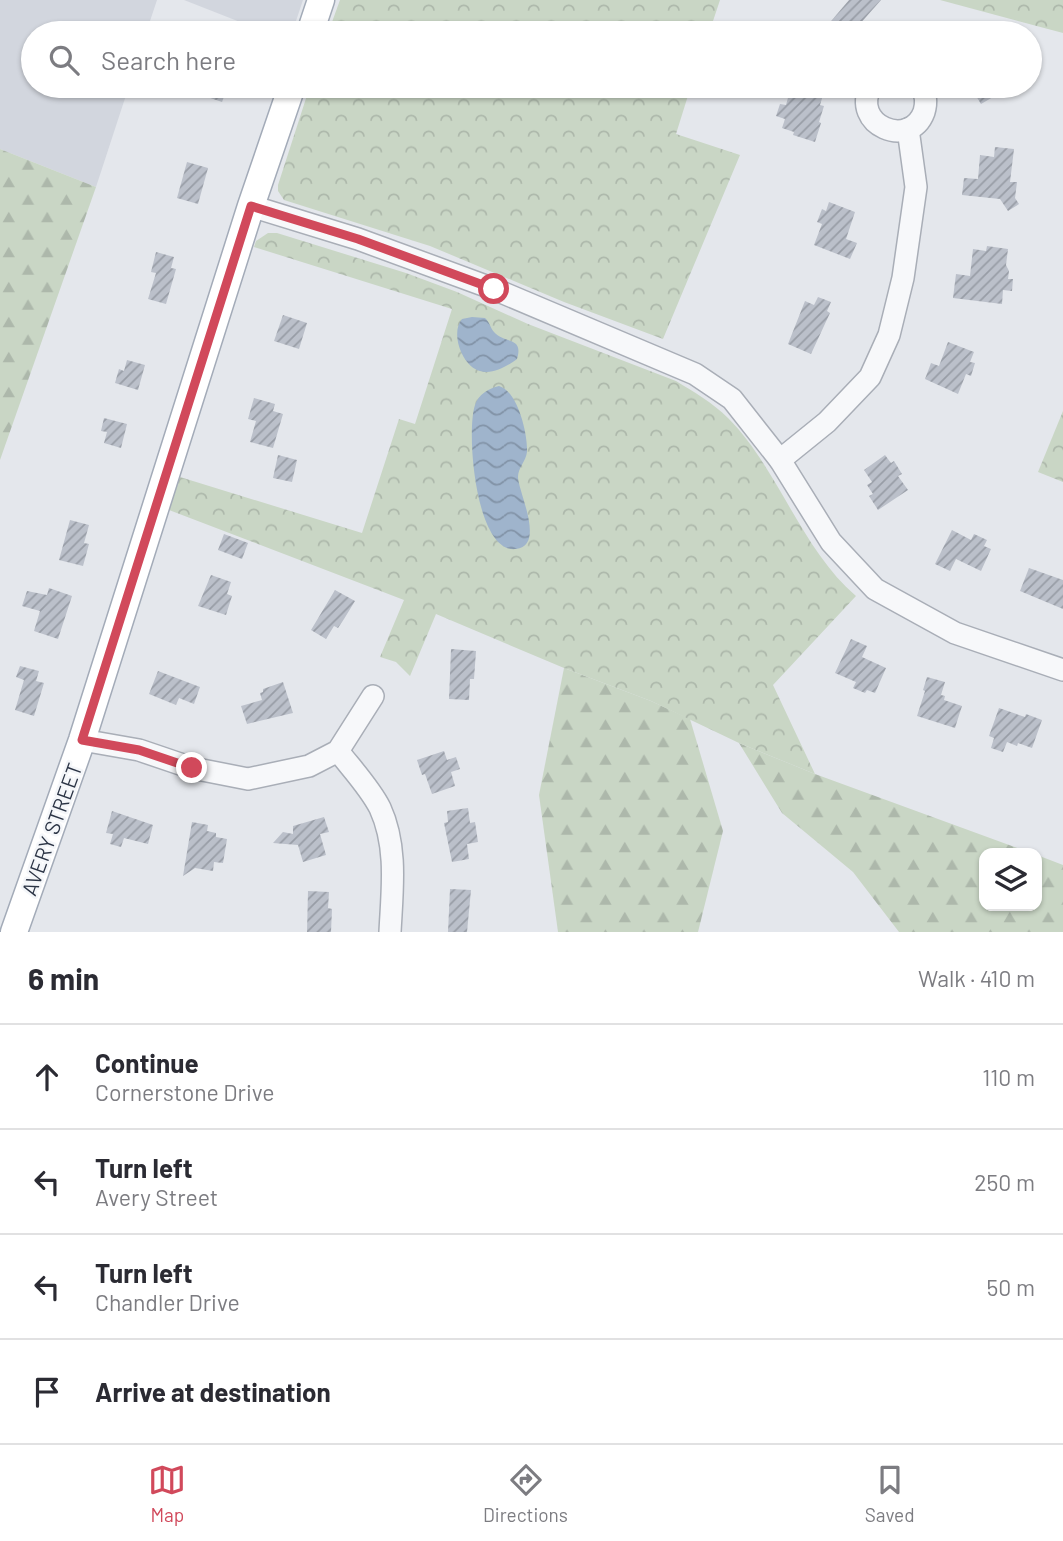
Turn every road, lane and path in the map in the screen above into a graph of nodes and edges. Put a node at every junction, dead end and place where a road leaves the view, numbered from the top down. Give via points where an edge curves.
1 (321, 0) edge
2 (314, 21) edge
3 (288, 98) edge
4 (867, 98) edge
5 (926, 98) edge
6 (908, 129) junction
7 (251, 206) junction
8 (780, 460) junction
9 (1063, 670) edge
10 (373, 696) dead end
11 (82, 740) junction
12 (338, 751) junction
13 (14, 932) edge
14 (390, 932) edge

1 - 2 main road
3 - 7 main road, AVERY STREET
4 - 6 street via 874,121 892,131
5 - 6 street via 923,115
6 - 8 street via 916,187 890,335 870,377 827,422
7 - 8 street via 494,289 695,374 732,399
7 - 11 main road, AVERY STREET
8 - 9 street via 831,542 875,589 956,633
10 - 12 street
11 - 12 street via 248,779 309,766
11 - 13 main road, AVERY STREET
12 - 14 street via 379,806 389,830 393,870

